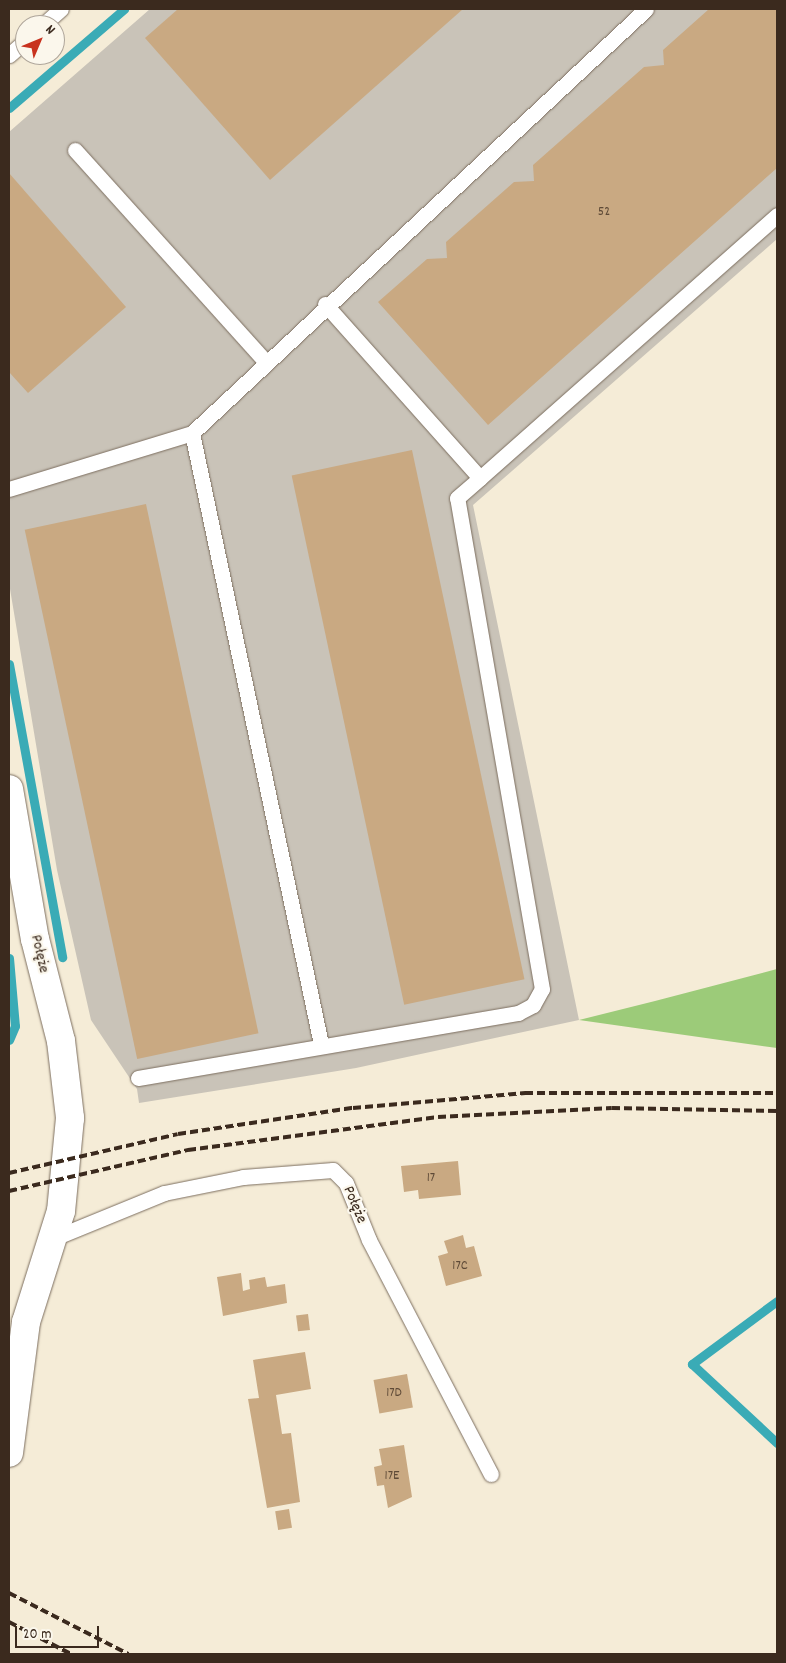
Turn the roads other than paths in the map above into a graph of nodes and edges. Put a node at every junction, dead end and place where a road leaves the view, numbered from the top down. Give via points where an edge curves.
1 (646, 9) edge
2 (75, 150) dead end
3 (777, 214) edge
4 (326, 304) junction
5 (264, 361) junction
6 (192, 433) junction
7 (480, 478) junction
8 (9, 489) edge
9 (9, 788) edge
10 (321, 1044) junction
11 (138, 1078) dead end
12 (54, 1238) junction
13 (9, 1453) edge
14 (491, 1474) dead end

1 - 4 lane
2 - 5 lane
3 - 7 lane
4 - 5 lane
4 - 7 lane
5 - 6 lane
6 - 8 lane
6 - 10 lane
7 - 10 lane via 457,498 542,989 533,1005 518,1013
9 - 12 street, Połęże via 35,938 67,1077 67,1160
10 - 11 lane
12 - 13 street, Połęże via 26,1322
12 - 14 lane, Połęże via 164,1193 243,1177 333,1170 346,1183 369,1240

